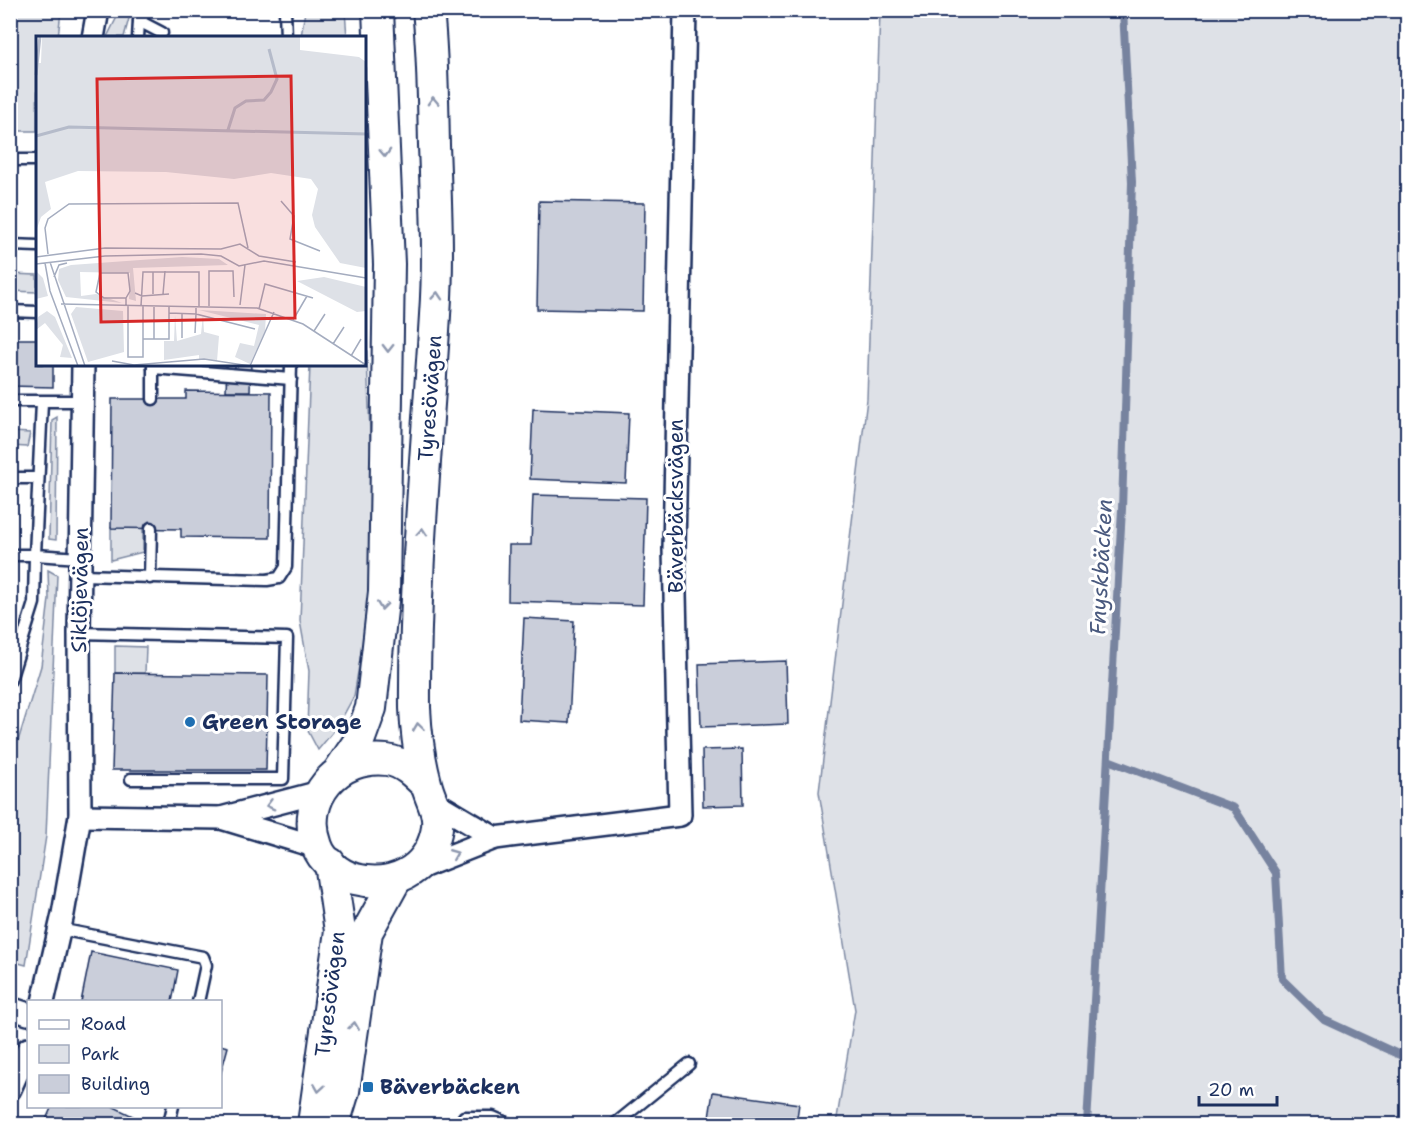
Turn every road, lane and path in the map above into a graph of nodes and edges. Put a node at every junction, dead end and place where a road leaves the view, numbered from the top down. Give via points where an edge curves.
1 (98, 10) edge
2 (147, 10) edge
3 (285, 10) edge
4 (378, 10) edge
5 (428, 10) edge
6 (685, 10) edge
7 (139, 21) junction
8 (162, 33) dead end
9 (93, 36) edge
10 (138, 36) edge
11 (286, 36) edge
12 (10, 160) edge
13 (36, 160) edge
14 (10, 245) edge
15 (36, 246) edge
16 (10, 311) edge
17 (36, 312) edge
18 (83, 366) edge
19 (153, 366) edge
20 (291, 366) edge
21 (291, 379) junction
22 (153, 399) dead end
23 (10, 401) edge
24 (83, 401) junction
25 (42, 402) junction
26 (10, 478) edge
27 (38, 478) junction
28 (151, 528) dead end
29 (10, 555) edge
30 (35, 555) junction
31 (80, 567) junction
32 (150, 578) junction
33 (79, 633) junction
34 (10, 680) edge
35 (340, 769) junction
36 (131, 779) dead end
37 (320, 792) junction
38 (431, 794) junction
39 (80, 816) junction
40 (220, 818) junction
41 (495, 838) junction
42 (324, 855) junction
43 (404, 875) junction
44 (59, 929) junction
45 (43, 1000) edge
46 (198, 1000) edge
47 (10, 1008) edge
48 (27, 1014) edge
49 (27, 1051) edge
50 (689, 1064) dead end
51 (10, 1089) edge
52 (173, 1108) edge
53 (169, 1125) edge
54 (313, 1125) edge
55 (334, 1125) edge
56 (459, 1125) edge
57 (509, 1125) edge
58 (615, 1125) edge

1 - 9 street
2 - 7 lane
3 - 11 lane
4 -> 35 main road, Tyresövägen via 389,264 384,592 371,708 359,741
38 -> 5 main road, Tyresövägen via 415,711 438,267
6 - 41 street, Bäverbäcksvägen via 674,549 680,815
7 - 8 lane
7 - 10 lane
12 - 13 lane
14 - 15 lane
16 - 17 lane
18 - 24 street, Siklöjevägen
19 - 21 lane
19 - 22 lane
20 - 21 lane
21 - 32 lane via 286,567 279,578
23 - 25 lane
24 - 25 lane
24 - 31 street, Siklöjevägen
25 - 27 lane
26 - 27 lane
27 - 30 lane
28 - 32 lane
29 - 30 lane
30 - 31 lane
30 - 34 lane via 34,603
31 - 32 lane
31 - 33 street, Siklöjevägen
33 - 36 lane via 287,638 283,779
33 - 39 street, Siklöjevägen
35 - 37 main road, Tyresövägen
35 - 38 main road via 360,760 389,760 408,768
37 -> 40 street
37 - 42 main road, Tyresövägen via 313,824
38 - 41 street
38 - 43 main road, Tyresövägen via 436,834 429,852
39 - 40 street
39 - 44 street, Siklöjevägen
40 - 42 street
43 -> 41 street, Bäverbäcksvägen
42 - 43 main road via 347,877 374,884
42 -> 54 main road, Tyresövägen via 340,931
55 -> 43 main road, Tyresövägen via 344,1091 368,932
44 - 45 street, Siklöjevägen
44 - 46 lane via 203,957 206,965
47 - 48 street
49 - 51 street
50 - 58 lane
52 - 53 lane
56 - 57 lane via 464,1117 493,1117

